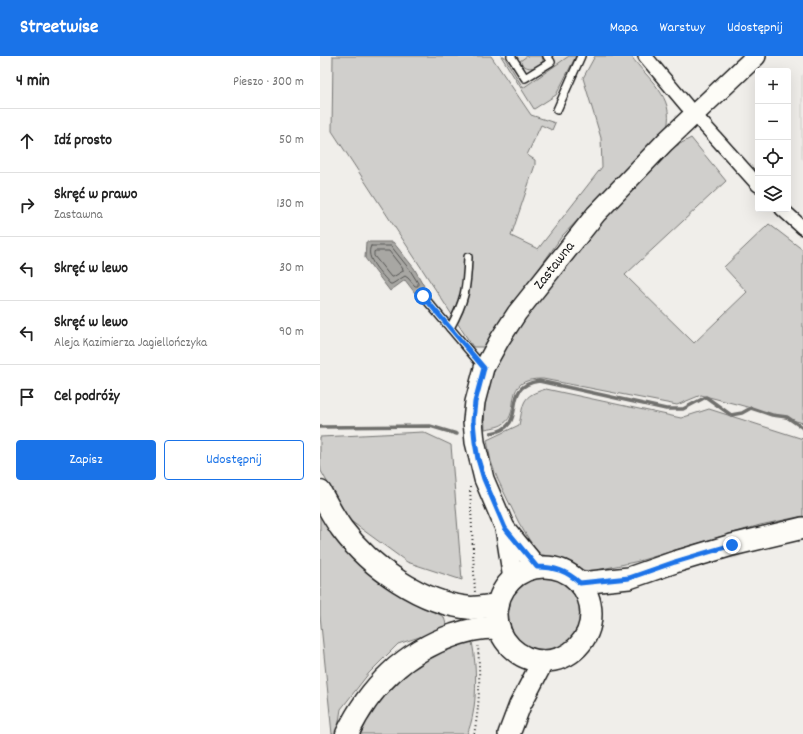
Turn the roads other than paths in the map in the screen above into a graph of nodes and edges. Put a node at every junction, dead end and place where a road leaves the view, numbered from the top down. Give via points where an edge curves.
1 (511, 56) edge
2 (547, 56) edge
3 (581, 56) edge
4 (645, 56) edge
5 (756, 56) edge
6 (557, 110) dead end
7 (694, 114) junction
8 (755, 182) edge
9 (785, 212) edge
10 (803, 228) edge
11 (468, 257) dead end
12 (423, 296) dead end
13 (450, 328) junction
14 (484, 368) junction
15 (320, 492) edge
16 (505, 528) junction
17 (803, 528) edge
18 (537, 567) junction
19 (629, 578) junction
20 (513, 579) junction
21 (580, 583) junction
22 (498, 605) junction
23 (591, 606) junction
24 (499, 628) junction
25 (521, 656) junction
26 (543, 661) junction
27 (520, 705) junction
28 (347, 734) edge
29 (509, 734) edge

1 - 2 lane via 525,78 550,62
3 - 6 lane
4 - 7 street
5 - 7 main road, Zastawna
7 - 8 street
7 - 14 main road, Zastawna via 596,214 517,313
9 - 10 street
11 - 13 lane via 466,293
12 - 13 lane
13 - 14 lane
14 - 16 main road, Zastawna via 475,402 475,442 484,479
15 - 22 highway via 341,528 357,548 395,579 418,593 453,605 472,608
16 - 18 main road, Zastawna
16 - 20 main road, Zastawna
17 - 19 main road via 732,545
18 - 20 main road via 524,571
18 - 21 main road via 561,570 572,575
19 - 21 main road
19 - 23 main road
20 - 22 main road via 503,591
21 - 23 main road
22 - 24 main road
23 - 26 main road via 592,618 584,640 566,656
24 - 25 main road via 504,639
24 - 28 highway via 474,629 441,640 411,656 374,690 352,722
25 - 26 main road
25 - 27 main road
26 - 27 main road
27 - 29 main road

